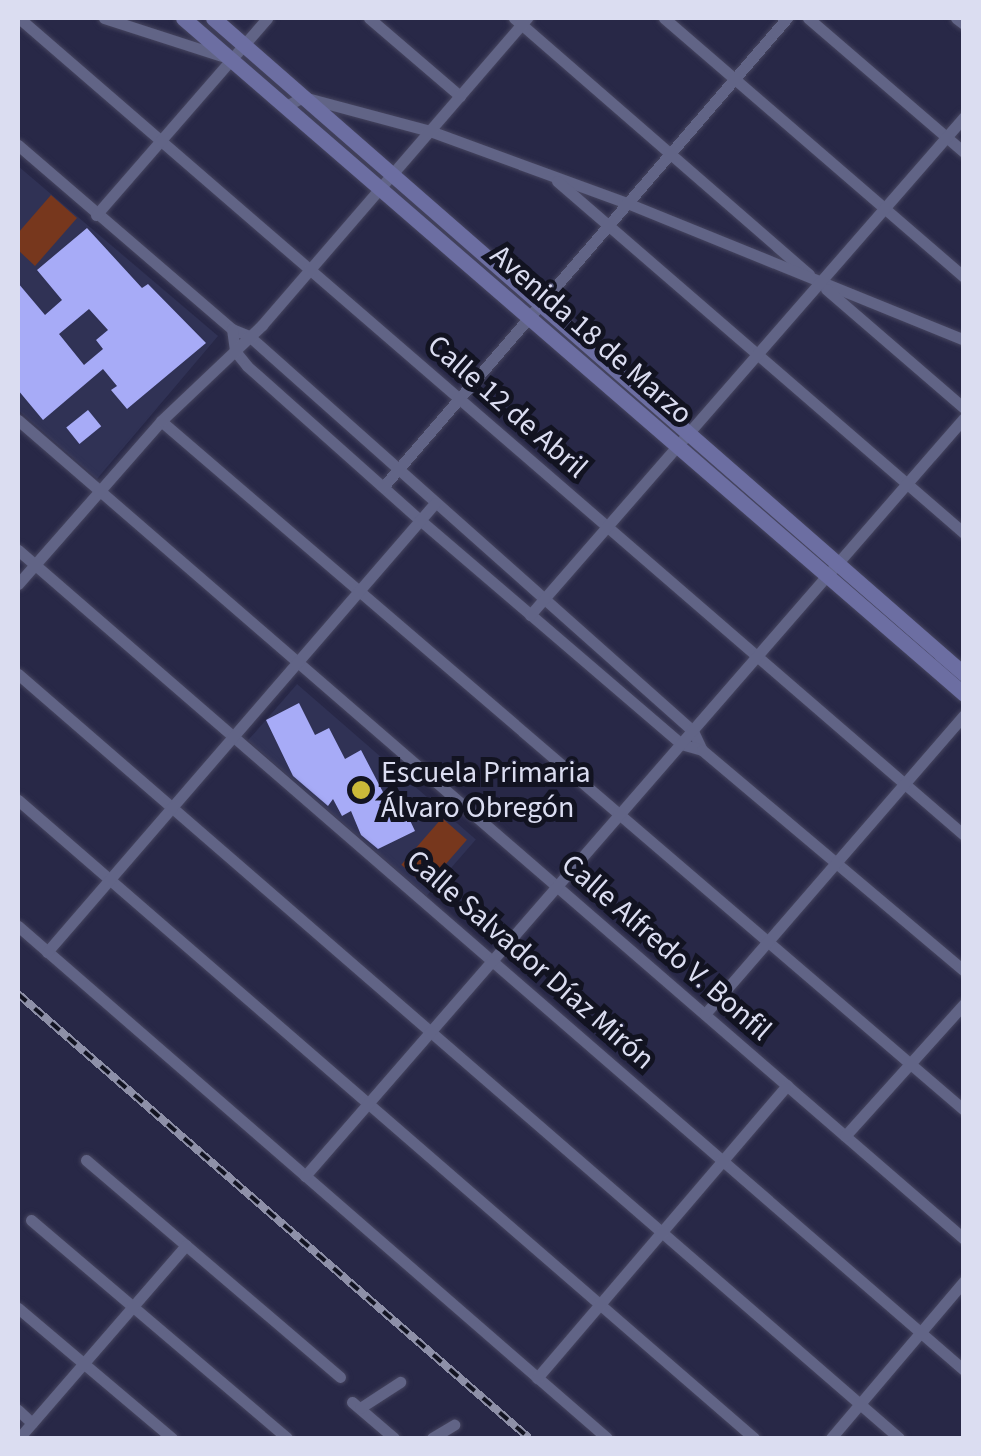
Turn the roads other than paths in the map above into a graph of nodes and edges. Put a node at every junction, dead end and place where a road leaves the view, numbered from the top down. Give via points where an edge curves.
1 (19, 18) edge
2 (104, 18) edge
3 (183, 18) edge
4 (214, 18) edge
5 (267, 18) edge
6 (369, 18) edge
7 (664, 18) edge
8 (788, 18) edge
9 (808, 18) edge
10 (956, 18) edge
11 (521, 20) edge
12 (964, 24) edge
13 (244, 45) junction
14 (231, 59) junction
15 (734, 79) junction
16 (460, 96) junction
17 (304, 97) junction
18 (286, 106) junction
19 (964, 117) edge
20 (430, 131) junction
21 (946, 137) junction
22 (161, 140) junction
23 (18, 145) edge
24 (670, 152) junction
25 (964, 152) edge
26 (396, 174) junction
27 (550, 175) junction
28 (380, 188) junction
29 (627, 203) junction
30 (884, 208) junction
31 (96, 215) junction
32 (608, 225) junction
33 (311, 270) junction
34 (964, 277) edge
35 (819, 283) junction
36 (540, 301) junction
37 (529, 317) junction
38 (232, 329) junction
39 (249, 336) junction
40 (964, 340) edge
41 (235, 351) junction
42 (757, 354) junction
43 (459, 398) junction
44 (964, 408) edge
45 (964, 418) edge
46 (18, 420) edge
47 (161, 420) junction
48 (689, 431) junction
49 (677, 446) junction
50 (397, 470) junction
51 (906, 484) junction
52 (383, 487) junction
53 (99, 491) junction
54 (435, 504) junction
55 (420, 520) junction
56 (607, 526) junction
57 (964, 533) edge
58 (18, 550) edge
59 (838, 561) junction
60 (34, 564) junction
61 (827, 576) junction
62 (18, 584) edge
63 (359, 591) junction
64 (544, 600) junction
65 (530, 614) junction
66 (758, 656) junction
67 (299, 662) junction
68 (18, 674) edge
69 (964, 674) edge
70 (964, 694) edge
71 (964, 715) edge
72 (693, 731) junction
73 (234, 737) junction
74 (681, 744) junction
75 (702, 750) junction
76 (904, 784) junction
77 (18, 800) edge
78 (172, 808) junction
79 (620, 814) junction
80 (964, 835) edge
81 (836, 862) junction
82 (110, 880) junction
83 (557, 886) junction
84 (18, 926) edge
85 (768, 942) junction
86 (48, 952) junction
87 (492, 961) junction
88 (964, 971) edge
89 (964, 1004) edge
90 (704, 1014) junction
91 (430, 1032) junction
92 (910, 1064) junction
93 (787, 1086) junction
94 (368, 1104) junction
95 (964, 1110) edge
96 (845, 1136) junction
97 (86, 1160) dead end
98 (722, 1161) junction
99 (305, 1176) junction
100 (31, 1220) dead end
101 (661, 1232) junction
102 (964, 1239) edge
103 (186, 1245) junction
104 (964, 1281) edge
105 (600, 1304) junction
106 (132, 1306) junction
107 (18, 1308) edge
108 (920, 1332) junction
109 (84, 1364) junction
110 (964, 1370) edge
111 (340, 1377) dead end
112 (537, 1378) junction
113 (400, 1382) dead end
114 (860, 1405) junction
115 (18, 1410) edge
116 (32, 1423) junction
117 (454, 1425) dead end
118 (19, 1438) edge
119 (172, 1438) edge
120 (287, 1438) edge
121 (394, 1438) edge
122 (432, 1438) edge
123 (607, 1438) edge
124 (754, 1438) edge
125 (831, 1438) edge
126 (899, 1438) edge

1 - 22 street, Calle 12 de Abril
2 - 14 street
3 - 14 street, Avenida 18 de Marzo
4 - 13 street, Avenida 18 de Marzo
5 - 13 street
6 - 16 street
7 - 15 street
8 - 15 street
9 - 21 street
10 - 12 street
11 - 16 street
11 - 24 street
13 - 14 street
13 - 17 street, Avenida 18 de Marzo
14 - 18 street, Avenida 18 de Marzo
14 - 22 street
15 - 24 street
15 - 30 street
16 - 20 street
17 - 18 street
17 - 20 street
17 - 26 street, Avenida 18 de Marzo
18 - 28 street, Avenida 18 de Marzo
19 - 21 street
20 - 26 street
20 - 27 street
21 - 25 street
21 - 30 street
22 - 31 street
22 - 33 street, Calle 12 de Abril
23 - 31 street
24 - 29 street
24 - 35 street
26 - 28 street
26 - 36 street, Avenida 18 de Marzo
27 - 29 street
27 - 32 street
28 - 33 street
28 - 37 street, Avenida 18 de Marzo
29 - 32 street
29 - 35 street
30 - 34 street
30 - 35 street
31 - 38 street
32 - 36 street
32 - 42 street
33 - 39 street
33 - 43 street, Calle 12 de Abril
35 - 40 street
35 - 42 street
35 - 44 street
36 - 37 street
36 - 48 street, Avenida 18 de Marzo
37 - 43 street
37 - 49 street, Avenida 18 de Marzo
38 - 39 street
38 - 41 street
39 - 41 street
39 - 50 street
41 - 47 street
41 - 52 street
42 - 48 street
42 - 51 street
43 - 50 street
43 - 56 street, Calle 12 de Abril
45 - 51 street
46 - 53 street, Calle Alfredo V. Bonfil
47 - 53 street
47 - 63 street
48 - 49 street
48 - 59 street, Avenida 18 de Marzo
49 - 56 street
49 - 61 street, Avenida 18 de Marzo
50 - 52 street
50 - 54 street
51 - 57 street
51 - 59 street
52 - 55 street
53 - 60 street
53 - 67 street, Calle Alfredo V. Bonfil
54 - 55 street
54 - 64 street
55 - 63 street
55 - 65 street
56 - 64 street
56 - 66 street, Calle 12 de Abril
58 - 60 street, Calle Salvador Díaz Mirón
59 - 61 street
59 - 69 street, Avenida 18 de Marzo
60 - 62 street
60 - 73 street, Calle Salvador Díaz Mirón
61 - 66 street
61 - 70 street, Avenida 18 de Marzo
63 - 67 street
63 - 79 street
64 - 65 street
64 - 72 street
65 - 74 street
66 - 72 street
66 - 76 street, Calle 12 de Abril
67 - 73 street
67 - 83 street, Calle Alfredo V. Bonfil
68 - 78 street
71 - 76 street
72 - 74 street
72 - 75 street
73 - 78 street
73 - 87 street, Calle Salvador Díaz Mirón
74 - 75 street
74 - 79 street
75 - 81 street
76 - 80 street, Calle 12 de Abril
76 - 81 street
77 - 82 street
78 - 82 street
78 - 91 street
79 - 83 street
79 - 85 street
81 - 85 street
81 - 88 street
82 - 86 street
82 - 94 street
83 - 87 street
83 - 90 street, Calle Alfredo V. Bonfil
84 - 86 street
85 - 90 street
85 - 92 street
86 - 99 street
87 - 91 street
87 - 98 street, Calle Salvador Díaz Mirón
89 - 92 street
90 - 93 street, Calle Alfredo V. Bonfil
91 - 94 street
91 - 101 street
92 - 95 street
92 - 96 street
93 - 96 street, Calle Alfredo V. Bonfil
93 - 98 street
94 - 99 street
94 - 105 street
96 - 102 street, Calle Alfredo V. Bonfil
97 - 103 street
98 - 101 street
98 - 108 street, Calle Salvador Díaz Mirón
99 - 112 street
100 - 106 street
101 - 105 street
101 - 114 street
103 - 106 street
103 - 111 street
104 - 108 street
105 - 112 street
105 - 124 street
106 - 109 street
106 - 120 street
107 - 109 street
108 - 110 street, Calle Salvador Díaz Mirón
108 - 114 street
109 - 116 street
109 - 119 street
112 - 123 street
113 - 121 street via 356,1405
114 - 125 street
114 - 126 street
115 - 116 street
116 - 118 street
117 - 122 street

